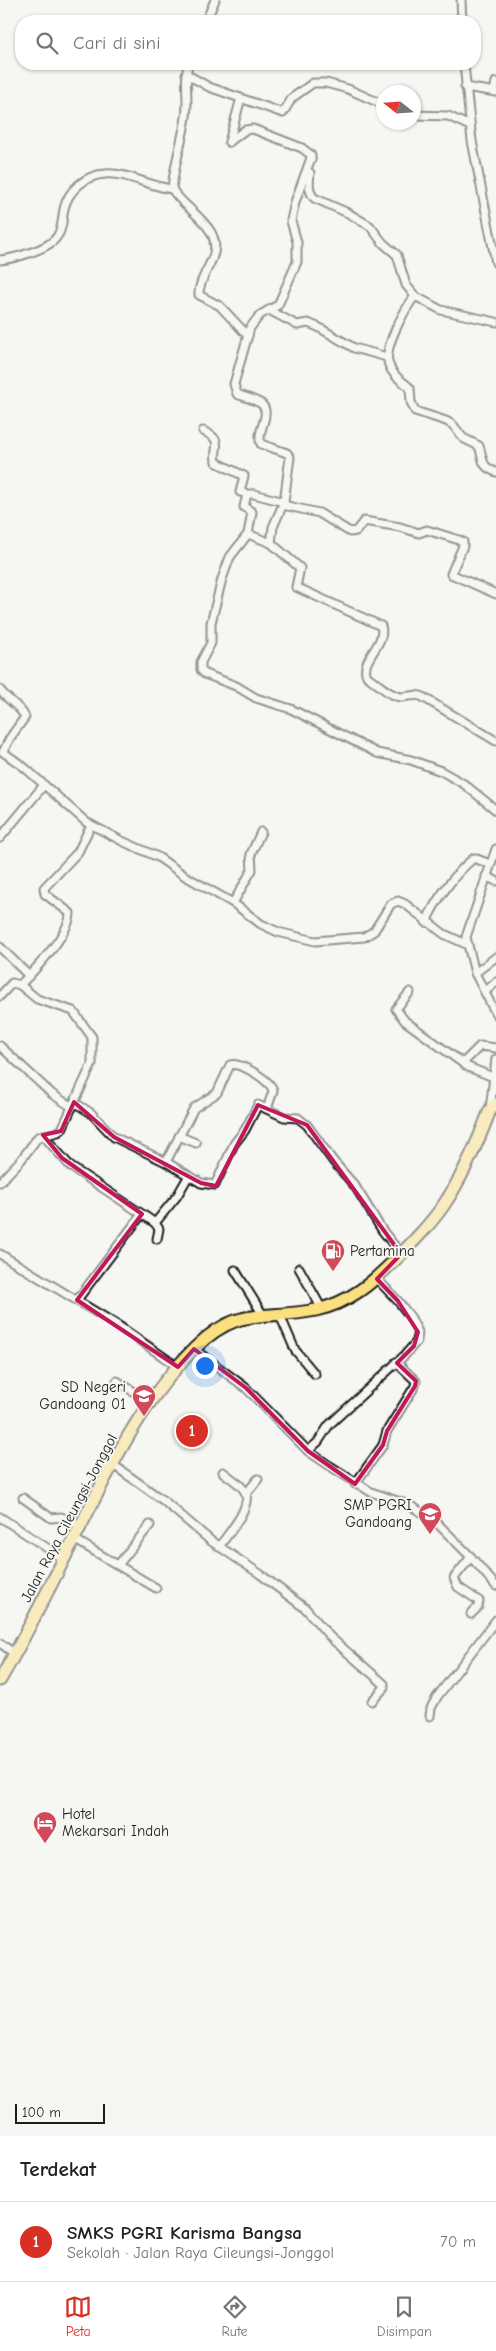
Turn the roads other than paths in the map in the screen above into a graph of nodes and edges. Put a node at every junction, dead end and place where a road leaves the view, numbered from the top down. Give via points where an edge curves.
1 (215, 0) edge
2 (461, 0) edge
3 (209, 15) edge
4 (462, 15) edge
5 (187, 70) edge
6 (464, 70) edge
7 (186, 74) junction
8 (496, 82) edge
9 (465, 87) junction
10 (495, 91) edge
11 (242, 98) junction
12 (376, 101) edge
13 (421, 115) edge
14 (470, 126) junction
15 (311, 158) junction
16 (172, 189) junction
17 (0, 260) edge
18 (496, 263) edge
19 (415, 296) junction
20 (270, 310) junction
21 (496, 322) edge
22 (248, 336) junction
23 (387, 357) junction
24 (203, 431) dead end
25 (496, 472) edge
26 (247, 494) junction
27 (283, 503) junction
28 (248, 534) junction
29 (271, 543) junction
30 (496, 594) edge
31 (0, 690) edge
32 (496, 741) edge
33 (44, 785) junction
34 (496, 810) edge
35 (92, 825) junction
36 (261, 832) dead end
37 (0, 838) edge
38 (496, 850) edge
39 (490, 864) junction
40 (486, 876) junction
41 (496, 881) edge
42 (234, 903) junction
43 (426, 922) junction
44 (466, 944) junction
45 (0, 947) edge
46 (496, 957) edge
47 (475, 973) junction
48 (29, 976) junction
49 (496, 982) edge
50 (20, 985) junction
51 (410, 992) dead end
52 (485, 992) junction
53 (0, 996) edge
54 (496, 1014) edge
55 (0, 1046) edge
56 (496, 1048) edge
57 (496, 1059) edge
58 (463, 1063) junction
59 (494, 1077) junction
60 (73, 1105) junction
61 (493, 1107) edge
62 (267, 1109) junction
63 (43, 1135) junction
64 (179, 1136) junction
65 (196, 1143) dead end
66 (166, 1162) junction
67 (188, 1177) junction
68 (0, 1182) edge
69 (142, 1214) junction
70 (156, 1223) junction
71 (157, 1239) dead end
72 (0, 1254) edge
73 (402, 1254) junction
74 (300, 1268) dead end
75 (235, 1270) dead end
76 (377, 1279) junction
77 (77, 1300) junction
78 (322, 1309) junction
79 (279, 1313) junction
80 (263, 1315) junction
81 (194, 1349) junction
82 (396, 1362) junction
83 (178, 1367) junction
84 (315, 1374) dead end
85 (116, 1381) dead end
86 (150, 1402) junction
87 (308, 1450) junction
88 (112, 1464) junction
89 (223, 1472) dead end
90 (258, 1479) dead end
91 (355, 1484) junction
92 (246, 1494) junction
93 (23, 1498) dead end
94 (0, 1518) edge
95 (150, 1525) dead end
96 (81, 1526) junction
97 (74, 1539) junction
98 (219, 1547) junction
99 (471, 1557) junction
100 (64, 1559) junction
101 (118, 1565) junction
102 (496, 1586) edge
103 (156, 1588) dead end
104 (472, 1614) dead end
105 (496, 1620) edge
106 (0, 1643) edge
107 (15, 1654) junction
108 (0, 1680) edge
109 (372, 1701) dead end
110 (430, 1716) dead end

1 - 3 street
2 - 4 street
5 - 7 street
6 - 9 street
7 - 11 street
7 - 16 street via 188,109
8 - 10 street
9 - 10 street
9 - 14 street
11 - 12 street via 283,114 292,98 320,83 348,89
11 - 15 street via 229,142 245,130 253,130 302,148
13 - 14 street via 448,116
14 - 18 street
15 - 19 street via 309,184 314,198 370,226 397,255 406,285
15 - 20 street via 291,221 297,242 297,262 280,301
16 - 17 street via 112,174 98,175 83,182 68,196 59,234 53,242
16 - 22 street via 200,218 215,241 214,256 199,295 220,306
19 - 21 street via 441,310
19 - 23 street
20 - 22 street via 260,315
20 - 23 street via 298,325 318,327 354,348
22 - 27 street via 234,389 237,394 264,407 261,444 290,456
23 - 25 street via 396,378 410,388 415,410 453,425 463,438 479,446 482,462
24 - 26 street via 214,437 218,444 216,462 243,474 240,492
26 - 27 street
26 - 28 street via 244,507 252,512
27 - 29 street via 273,527
27 - 30 street via 319,513 350,532 356,531 364,521 419,533 427,530 459,540 463,546 451,574
28 - 29 street
28 - 34 street via 230,557 222,578 211,623 210,643 201,662 201,670 256,698 291,709 377,753 411,760 447,774
29 - 32 street via 300,568 296,587 381,626 380,639 366,667 367,676 394,695 421,696
31 - 33 street via 25,717 4,752
33 - 35 street
33 - 37 street
35 - 42 street via 158,857
35 - 48 street via 78,852 44,888 46,894 68,910 70,916 54,946
36 - 42 street via 251,854 252,870
38 - 39 street
39 - 40 street
39 - 43 street via 474,858 459,871
40 - 41 street
40 - 44 street
42 - 43 street via 261,924 278,932 315,941 364,937 374,931 391,904 398,901
43 - 44 street
44 - 47 street
45 - 48 street
46 - 47 street
47 - 52 street
48 - 50 street
49 - 52 street
50 - 53 street via 12,983
50 - 60 street via 37,999 73,1011 90,1031 94,1058
51 - 58 street via 397,1012
52 - 54 street
55 - 60 street via 52,1094
56 - 58 street via 480,1046
57 - 59 street
58 - 59 street
59 - 61 street
60 - 63 street via 60,1131
60 - 66 street via 90,1113 114,1136
61 - 73 main road, Jalan Raya Cileungsi-Jonggol via 446,1201
62 - 64 street via 273,1088 240,1065 233,1064 228,1067 217,1093 194,1108
62 - 67 street via 259,1105 256,1108 234,1144 217,1184 206,1185
62 - 73 street via 284,1117 298,1118 306,1124 355,1186 382,1230
63 - 68 street via 31,1144
63 - 69 street via 71,1167
64 - 65 street
64 - 66 street
66 - 67 street
67 - 70 street
69 - 70 street
69 - 77 street
70 - 71 street via 159,1229
72 - 77 street
73 - 76 main road, Jalan Raya Cileungsi-Jonggol
74 - 78 street
75 - 80 street
76 - 78 main road, Jalan Raya Cileungsi-Jonggol via 357,1294
76 - 82 street via 403,1306 418,1332 414,1346
77 - 83 street
78 - 79 main road, Jalan Raya Cileungsi-Jonggol
79 - 80 main road, Jalan Raya Cileungsi-Jonggol
79 - 84 street via 295,1350
80 - 81 main road, Jalan Raya Cileungsi-Jonggol via 242,1317 222,1326
81 - 83 main road, Jalan Raya Cileungsi-Jonggol
81 - 87 street via 246,1388
82 - 87 street via 329,1425 318,1442
82 - 91 street via 416,1381 415,1386 387,1431 383,1445
83 - 86 main road, Jalan Raya Cileungsi-Jonggol
85 - 86 street
86 - 88 main road, Jalan Raya Cileungsi-Jonggol
87 - 91 street
88 - 96 main road, Jalan Raya Cileungsi-Jonggol
88 - 98 street
89 - 92 street
90 - 92 street
91 - 99 street via 422,1511
92 - 98 street via 242,1513
93 - 96 street via 51,1518 61,1517
94 - 100 street
95 - 101 street
96 - 97 main road, Jalan Raya Cileungsi-Jonggol
97 - 100 main road, Jalan Raya Cileungsi-Jonggol
97 - 101 street
98 - 109 street via 306,1609 331,1638 384,1684
99 - 102 street
99 - 104 street via 454,1578 458,1587 479,1601
100 - 107 main road, Jalan Raya Cileungsi-Jonggol
101 - 103 street
105 - 110 street via 437,1697
106 - 107 street
107 - 108 main road, Jalan Raya Cileungsi-Jonggol

